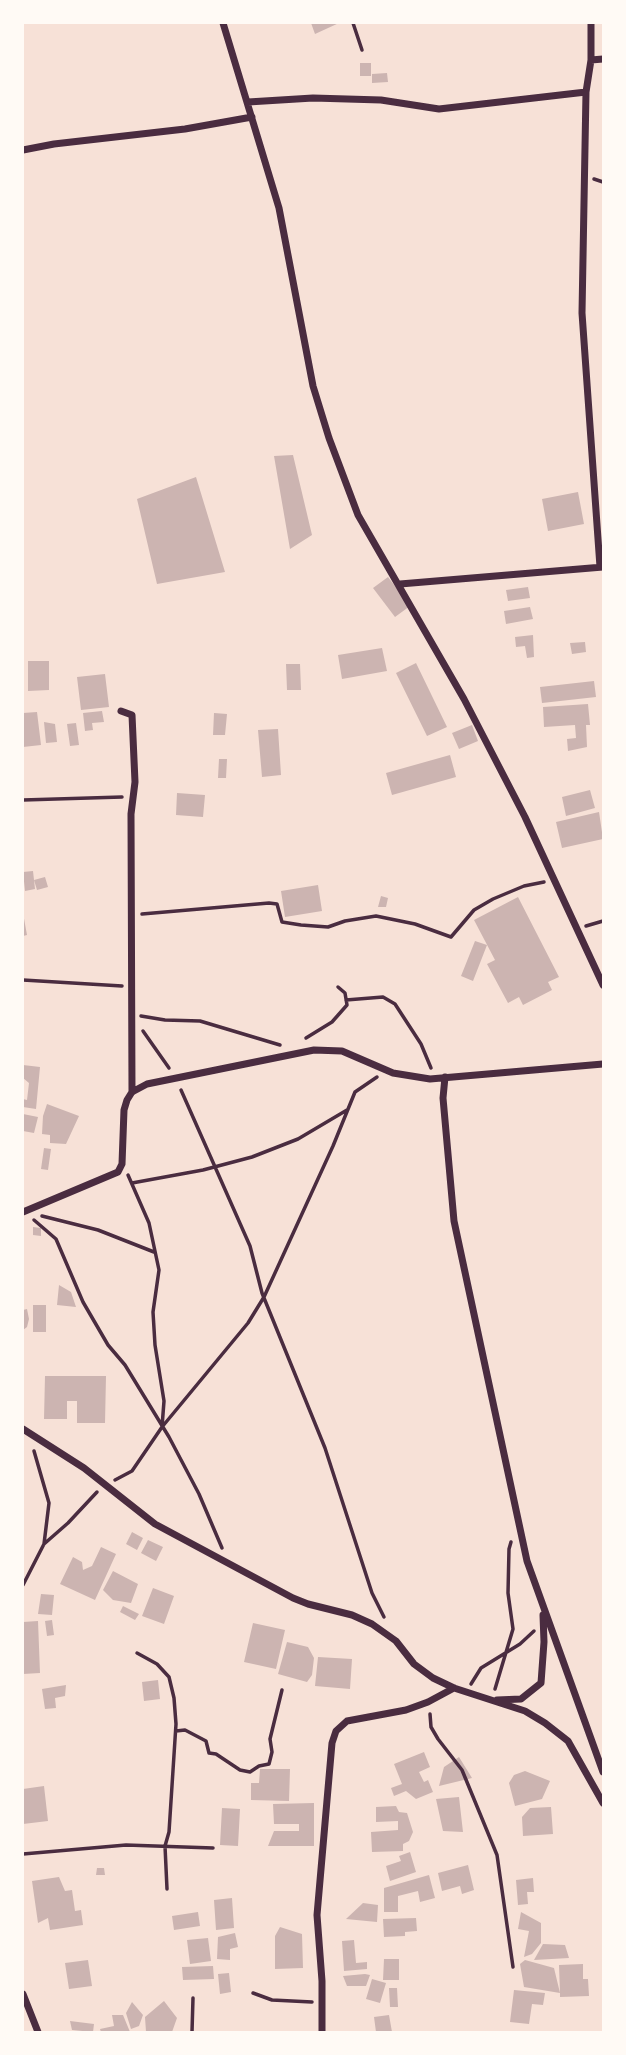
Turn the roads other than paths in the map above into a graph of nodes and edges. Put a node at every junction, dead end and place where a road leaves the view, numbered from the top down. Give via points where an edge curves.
1 (223, 23) edge
2 (591, 23) edge
3 (603, 59) edge
4 (591, 60) junction
5 (586, 92) junction
6 (248, 102) junction
7 (252, 117) junction
8 (23, 150) edge
9 (601, 567) edge
10 (400, 584) junction
11 (121, 710) dead end
12 (603, 985) edge
13 (603, 1064) edge
14 (442, 1078) junction
15 (132, 1092) junction
16 (23, 1212) edge
17 (25, 1431) edge
18 (542, 1604) junction
19 (454, 1688) junction
20 (492, 1700) junction
21 (603, 1772) edge
22 (603, 1803) edge
23 (23, 1994) edge
24 (38, 2032) edge
25 (322, 2032) edge

1 - 6 street
2 - 4 street
3 - 4 street
4 - 5 street
5 - 6 street via 439,109 381,100
5 - 9 street via 582,313
6 - 7 street
7 - 8 street
7 - 10 street via 279,208 303,341 329,438 358,515
9 - 10 street
10 - 12 street via 464,699
11 - 15 street via 132,715 135,782 131,814
13 - 14 street
14 - 15 street via 393,1073 342,1051 303,1052 147,1084
14 - 18 street via 454,1221 527,1561
15 - 16 street via 124,1110 118,1172
17 - 19 street via 106,1484 155,1524 293,1598 372,1624 396,1641 425,1673
18 - 20 street via 541,1682 521,1699
18 - 21 street
19 - 20 street
19 - 25 street via 406,1710 347,1721 340,1725 332,1743 317,1915
20 - 22 street via 525,1711 568,1741
23 - 24 street

